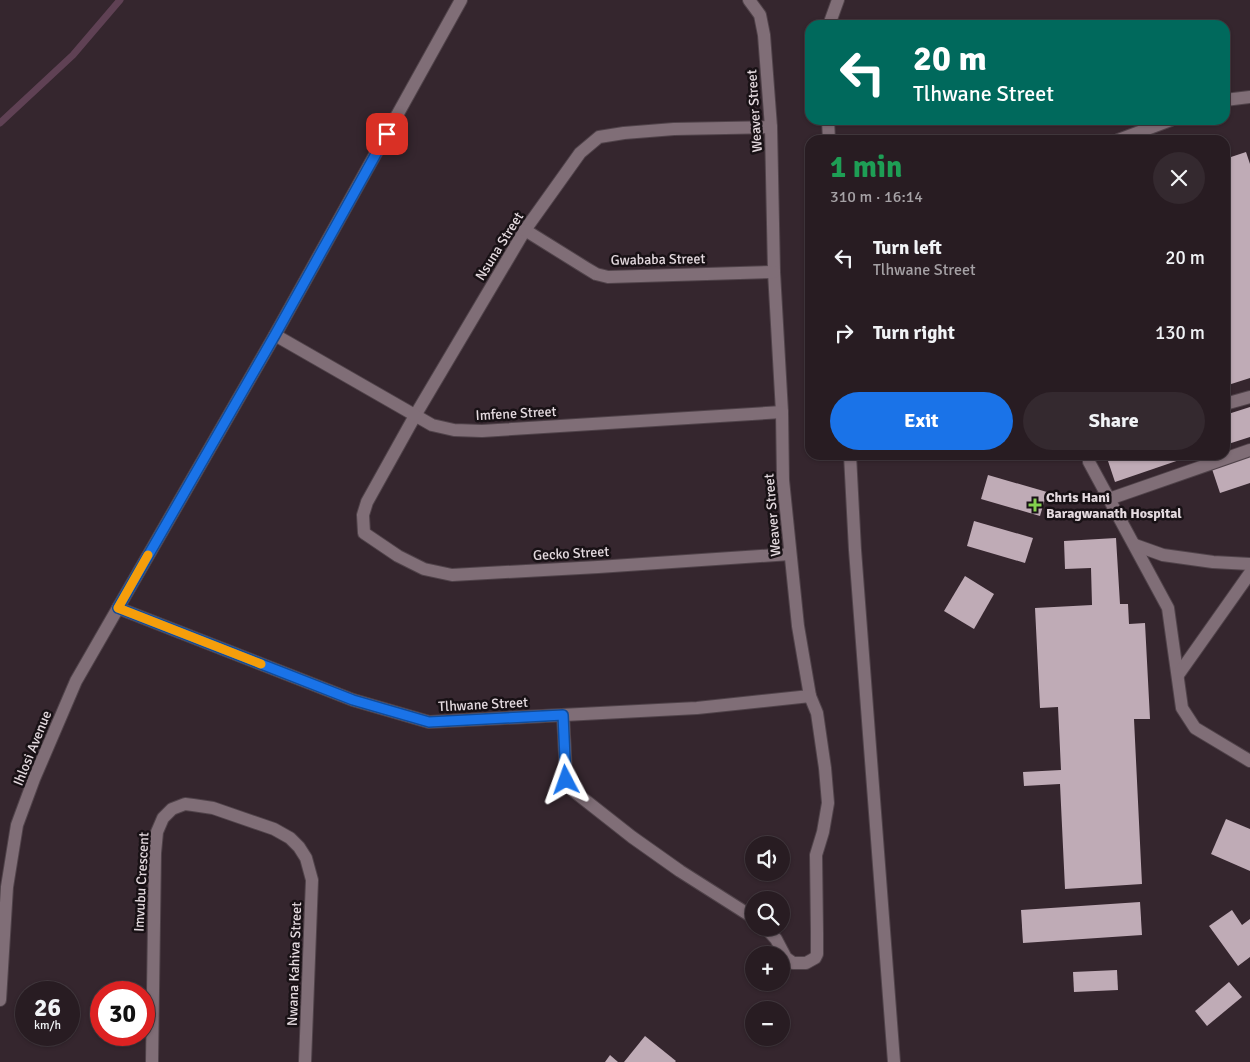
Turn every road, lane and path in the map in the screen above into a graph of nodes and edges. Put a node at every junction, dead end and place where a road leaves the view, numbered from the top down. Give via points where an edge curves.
1 (461, 0) edge
2 (749, 0) edge
3 (838, 0) edge
4 (831, 20) edge
5 (1250, 97) edge
6 (1230, 99) edge
7 (1158, 125) edge
8 (771, 128) junction
9 (1131, 135) edge
10 (525, 230) junction
11 (774, 272) junction
12 (275, 335) junction
13 (1250, 397) edge
14 (1230, 403) edge
15 (782, 412) junction
16 (416, 414) junction
17 (1250, 450) edge
18 (1230, 457) edge
19 (850, 460) edge
20 (1221, 460) edge
21 (1089, 462) dead end
22 (1109, 499) junction
23 (364, 533) joint
24 (1135, 545) junction
25 (790, 554) junction
26 (1250, 564) edge
27 (1250, 573) edge
28 (118, 608) junction
29 (1178, 675) junction
30 (810, 696) junction
31 (563, 715) junction
32 (1250, 761) edge
33 (309, 868) joint
34 (745, 912) edge
35 (773, 936) edge
36 (0, 1000) edge
37 (152, 1062) edge
38 (305, 1062) edge
39 (894, 1062) edge

1 - 12 street, Ihlosi Avenue
2 - 8 street, Weaver Street via 760,15 764,35
3 - 4 street
5 - 6 street
7 - 9 street
8 - 10 street, Nsuna Street via 674,130 599,137 580,153
8 - 11 street, Weaver Street
10 - 11 street, Gwababa Street via 596,274 608,277
10 - 16 street, Nsuna Street
11 - 15 street, Weaver Street
12 - 16 street, Imfene Street
12 - 28 street, Ihlosi Avenue
13 - 14 street
15 - 16 street, Imfene Street via 482,431 432,425
15 - 25 street, Weaver Street via 783,480
16 - 23 street, Nsuna Street via 367,502 363,515
17 - 18 street
19 - 39 street
20 - 22 street
21 - 22 street
22 - 24 street
23 - 25 street, Gecko Street via 424,569 452,575
24 - 26 street via 1163,555
24 - 29 street via 1168,608
25 - 30 street, Weaver Street
27 - 29 street
28 - 31 street, Tlhwane Street via 353,700 429,722
28 - 36 street, Ihlosi Avenue via 76,681 17,826 8,887
29 - 32 street via 1182,708 1195,728
30 - 31 street, Tlhwane Street via 698,708
30 - 35 street, Weaver Street via 817,713 828,803 816,855 817,954 806,963 793,963 786,958
31 - 34 street via 566,774 571,789 632,837
33 - 37 street, Imvubu Crescent via 300,846 290,838 212,808 185,804 172,809 163,818 157,832 155,853
33 - 38 street, Nwana Kahiva Street via 312,880

